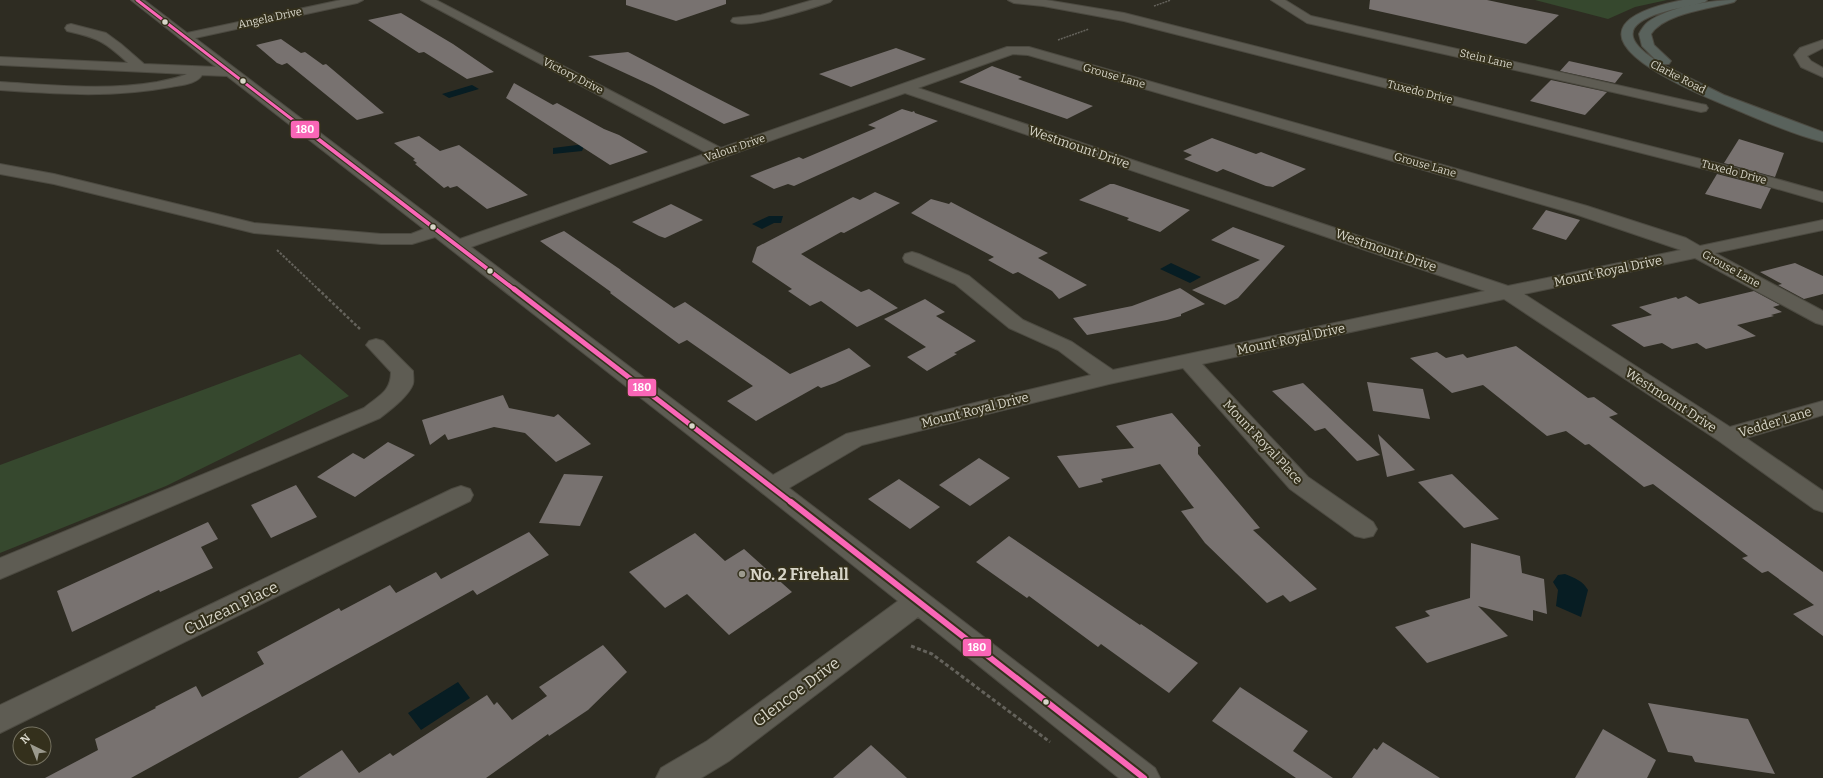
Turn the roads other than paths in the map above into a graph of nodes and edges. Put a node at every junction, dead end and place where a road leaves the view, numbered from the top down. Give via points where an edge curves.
1 (137, 0) edge
2 (357, 0) edge
3 (427, 0) edge
4 (826, 0) edge
5 (1014, 0) edge
6 (1276, 0) edge
7 (1701, 0) edge
8 (1730, 0) edge
9 (737, 22) dead end
10 (71, 28) dead end
11 (184, 37) junction
12 (1823, 44) edge
13 (1012, 50) joint
14 (0, 61) edge
15 (140, 67) junction
16 (203, 70) junction
17 (229, 72) junction
18 (1823, 73) edge
19 (0, 86) edge
20 (905, 88) junction
21 (1701, 108) dead end
22 (1823, 136) edge
23 (720, 153) junction
24 (0, 169) edge
25 (1823, 197) edge
26 (1823, 225) edge
27 (437, 230) junction
28 (458, 246) junction
29 (1700, 252) junction
30 (912, 258) dead end
31 (1509, 293) junction
32 (1823, 319) edge
33 (376, 345) road end
34 (1188, 361) junction
35 (1109, 377) junction
36 (1823, 408) edge
37 (1727, 436) junction
38 (772, 487) junction
39 (461, 495) dead end
40 (1823, 503) edge
41 (1364, 529) dead end
42 (0, 569) edge
43 (917, 602) junction
44 (0, 720) edge
45 (672, 778) edge
46 (1144, 778) edge

1 - 11 street
2 - 11 street, Angela Drive
3 - 23 street, Victory Drive
4 - 9 street via 762,18
5 - 25 street, Tuxedo Drive via 1124,17 1742,174
6 - 21 street, Stein Lane via 1307,19
7 - 22 main road, Clarke Road via 1666,7 1639,18 1629,27 1627,39 1630,45 1644,59 1685,82 1786,125
8 - 22 main road, Clarke Road via 1656,20 1646,30 1647,44 1656,55 1685,73 1801,122
10 - 15 street via 84,29 108,38
11 - 17 street
12 - 18 street via 1800,55 1806,64
13 - 20 street, Valour Drive
13 - 29 street, Grouse Lane via 1029,51 1581,210 1680,242
14 - 15 street
15 - 16 street
16 - 17 street
16 - 19 street via 188,79 144,89 115,92
17 - 27 street
20 - 23 street, Valour Drive
20 - 31 street, Westmount Drive
23 - 28 street, Valour Drive
24 - 27 street via 54,179 254,228 381,239 412,238
26 - 29 street, Mount Royal Drive
27 - 28 street
28 - 38 street
29 - 31 street, Mount Royal Drive
29 - 32 street, Grouse Lane
30 - 35 street via 962,280 1016,324 1065,346
31 - 34 street, Mount Royal Drive
31 - 37 street, Westmount Drive
33 - 42 street via 402,371 402,384 394,395 372,412
34 - 35 street, Mount Royal Drive
34 - 41 street, Mount Royal Place via 1299,483
35 - 38 street, Mount Royal Drive via 854,439
36 - 37 street, Vedder Lane
37 - 40 street, Westmount Drive
38 - 43 street
39 - 44 street, Culzean Place
43 - 45 street, Glencoe Drive via 718,751
43 - 46 street

